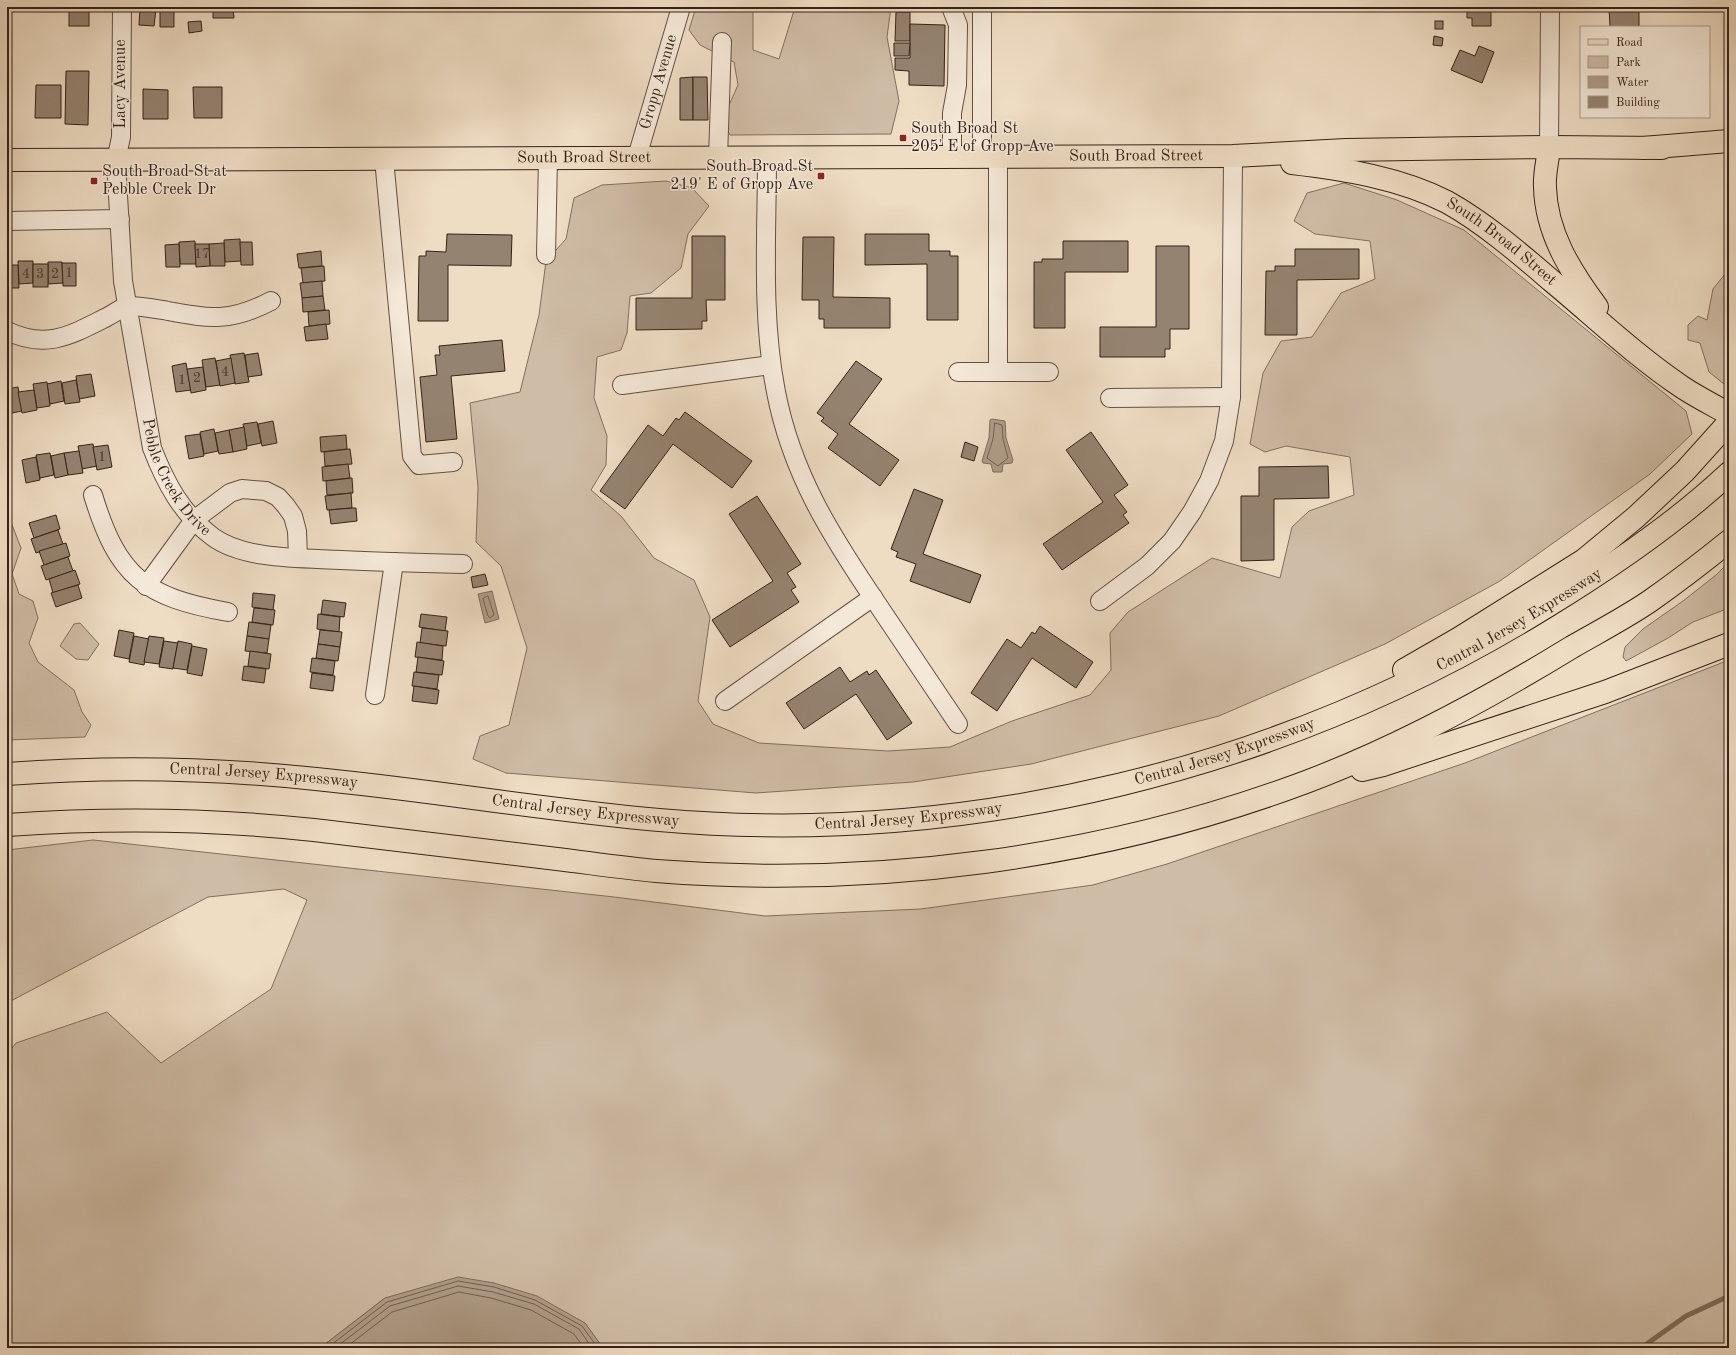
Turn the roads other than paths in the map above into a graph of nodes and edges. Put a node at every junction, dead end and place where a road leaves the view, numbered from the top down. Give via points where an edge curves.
1 (122, 7) edge
2 (681, 7) edge
3 (951, 7) edge
4 (982, 7) edge
5 (1550, 7) edge
6 (722, 42) dead end
7 (1729, 141) edge
8 (1549, 147) junction
9 (1643, 148) junction
10 (1729, 148) edge
11 (1233, 156) junction
12 (637, 157) junction
13 (718, 157) junction
14 (767, 157) junction
15 (952, 157) junction
16 (990, 157) junction
17 (548, 158) junction
18 (384, 159) junction
19 (7, 160) edge
20 (116, 161) junction
21 (120, 219) junction
22 (7, 221) edge
23 (546, 255) dead end
24 (271, 301) dead end
25 (127, 306) junction
26 (7, 331) edge
27 (1619, 337) junction
28 (771, 365) junction
29 (958, 372) dead end
30 (998, 372) junction
31 (1049, 372) dead end
32 (622, 385) dead end
33 (1231, 397) junction
34 (1110, 398) dead end
35 (1729, 414) edge
36 (1729, 422) edge
37 (453, 462) dead end
38 (1723, 479) edge
39 (93, 495) dead end
40 (194, 520) junction
41 (1729, 541) edge
42 (298, 557) junction
43 (394, 562) junction
44 (463, 564) dead end
45 (146, 586) junction
46 (873, 597) junction
47 (1100, 601) dead end
48 (228, 612) dead end
49 (1729, 644) edge
50 (376, 695) dead end
51 (725, 701) dead end
52 (958, 724) dead end
53 (1246, 749) junction
54 (7, 774) edge
55 (1305, 782) junction
56 (7, 825) edge

1 - 20 street, Lacy Avenue via 121,137
2 - 12 street, Gropp Avenue
3 - 15 street via 958,25
4 - 16 street
5 - 8 street
6 - 13 street
7 - 9 main road
8 - 9 main road, South Broad Street
8 - 11 main road, South Broad Street via 1346,150
8 - 27 main road via 1545,187 1549,217 1558,246 1581,286
9 - 10 main road, South Broad Street
11 - 16 main road, South Broad Street
11 - 27 main road, South Broad Street via 1312,165 1376,177 1408,186 1445,202 1502,238
11 - 33 street
12 - 13 main road, South Broad Street
12 - 17 main road, South Broad Street
13 - 14 main road, South Broad Street
14 - 15 main road, South Broad Street
14 - 28 street via 766,310
15 - 16 main road, South Broad Street
16 - 30 street
17 - 18 main road, South Broad Street
17 - 23 street
18 - 20 main road, South Broad Street
18 - 37 street via 412,456 419,466
19 - 20 main road, South Broad Street
20 - 21 street, Pebble Creek Drive
21 - 22 street
21 - 25 street, Pebble Creek Drive
24 - 25 street via 237,316 217,318
25 - 26 street via 69,336 55,340 38,341
25 - 40 street, Pebble Creek Drive via 152,448 173,495
27 - 35 main road, South Broad Street via 1682,386
28 - 32 street
28 - 46 street via 786,434 800,474 826,525
29 - 30 street
30 - 31 street
33 - 34 street
33 - 47 street via 1224,441 1209,481 1192,512 1172,541 1147,566
36 - 53 main road via 1685,471 1636,517 1584,560 1458,639 1388,678
38 - 53 main road, Central Jersey Expressway via 1639,546 1512,629 1376,698
39 - 45 street via 108,538 118,557
40 - 42 street, Pebble Creek Drive via 214,538 237,549 266,555
40 - 42 street via 230,493 242,489 266,491 278,497 293,516
40 - 45 street
41 - 55 main road via 1647,603 1512,684 1454,716
42 - 43 street, Pebble Creek Drive
43 - 44 street, Pebble Creek Drive
43 - 50 street
45 - 48 street via 174,600
46 - 51 street
46 - 52 street
49 - 55 main road via 1605,692 1384,765
53 - 54 main road, Central Jersey Expressway via 1112,787 1038,802 887,821 811,824 734,824 659,820 228,771 138,769
55 - 56 main road via 1185,822 1046,853 889,872 811,876 653,870 310,830 225,823 138,820

